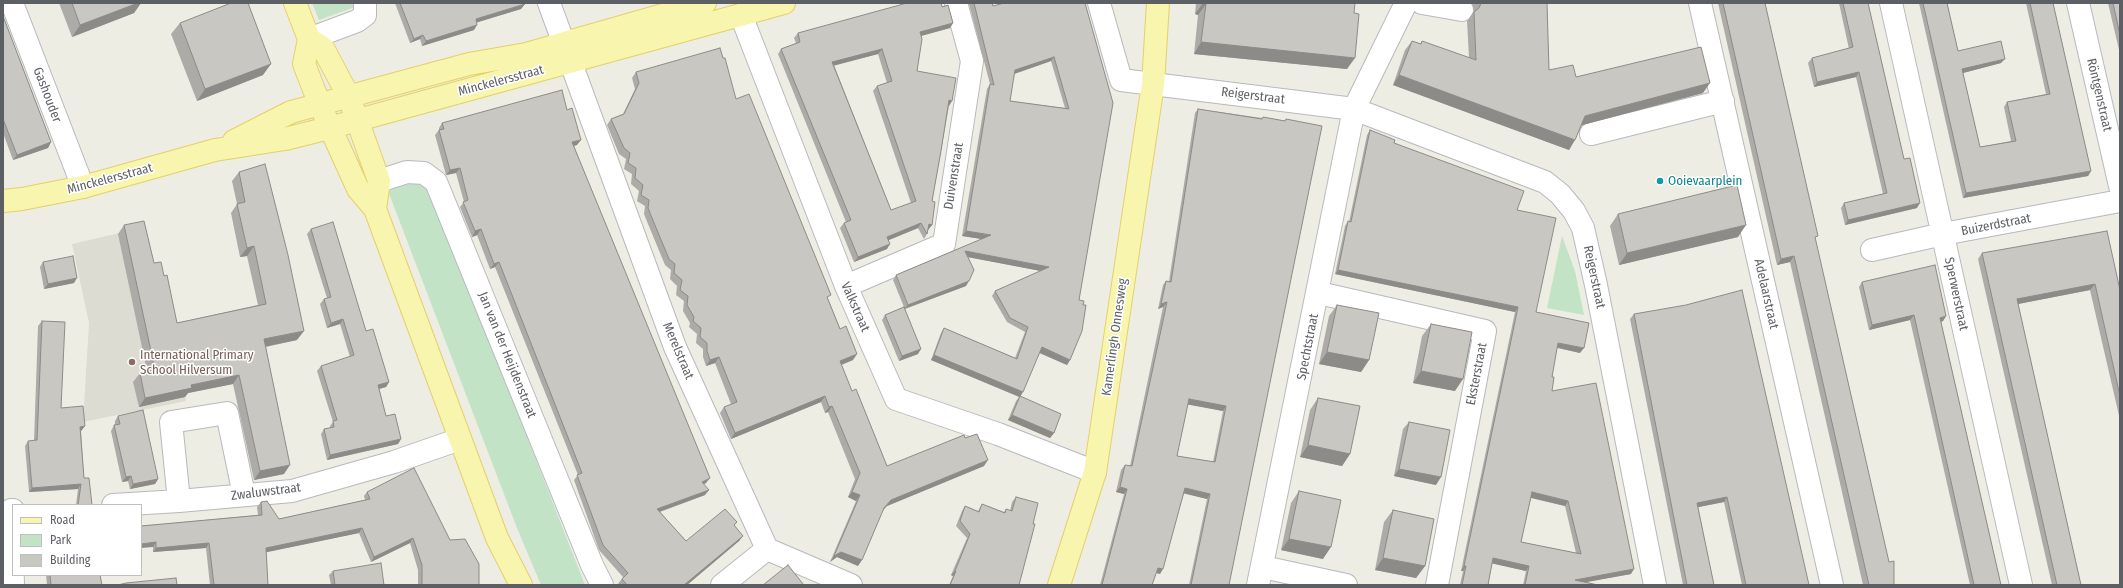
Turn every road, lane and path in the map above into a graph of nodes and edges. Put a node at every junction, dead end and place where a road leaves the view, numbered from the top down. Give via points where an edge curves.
1 (12, 3) edge
2 (295, 3) edge
3 (365, 3) edge
4 (549, 3) edge
5 (705, 3) edge
6 (784, 3) edge
7 (956, 3) edge
8 (1099, 3) edge
9 (1158, 3) edge
10 (1406, 3) edge
11 (1422, 3) edge
12 (1700, 3) edge
13 (1891, 3) edge
14 (2078, 3) edge
15 (1462, 10) dead end
16 (741, 15) junction
17 (309, 39) junction
18 (567, 52) junction
19 (1152, 84) junction
20 (349, 97) junction
21 (1723, 101) junction
22 (320, 105) junction
23 (1354, 108) junction
24 (358, 119) junction
25 (329, 128) junction
26 (1591, 134) edge
27 (215, 150) junction
28 (379, 182) junction
29 (2120, 186) edge
30 (83, 187) junction
31 (3, 201) edge
32 (2120, 201) edge
33 (375, 209) junction
34 (1943, 234) junction
35 (1872, 250) dead end
36 (846, 286) junction
37 (1319, 293) junction
38 (460, 439) junction
39 (1095, 472) junction
40 (244, 495) junction
41 (179, 501) junction
42 (130, 504) edge
43 (767, 548) junction
44 (1261, 576) edge
45 (521, 585) edge
46 (602, 585) edge
47 (722, 585) edge
48 (851, 585) edge
49 (1059, 585) edge
50 (1346, 585) edge
51 (1437, 585) edge
52 (1655, 585) edge
53 (1832, 585) edge
54 (2020, 585) edge

1 - 30 street, Gashouder
2 - 17 main road
3 - 17 street via 365,15 357,21
4 - 18 street, Merelstraat
5 - 18 main road, Minckelersstraat
6 - 16 main road, Minckelersstraat
7 - 36 street, Duivenstraat via 972,61 944,244
8 - 19 street via 1121,80
9 - 19 main road, Kamerlingh Onnesweg
10 - 23 street
11 - 15 street
12 - 21 street, Adelaarstraat
13 - 34 street, Sperwerstraat
14 - 29 street, Röntgenstraat
16 - 18 main road, Minckelersstraat
16 - 36 street, Valkstraat
17 - 20 main road via 323,48
17 - 22 main road via 304,64
18 - 20 main road, Minckelersstraat via 526,54 469,64
18 - 24 main road, Minckelersstraat
18 - 43 street, Merelstraat via 675,347
19 - 23 street, Reigerstraat
19 - 39 main road, Kamerlingh Onnesweg
20 - 22 main road, Minckelersstraat
20 - 24 main road
21 - 26 street
21 - 53 street, Adelaarstraat
22 - 25 main road
22 - 27 main road, Minckelersstraat via 291,112
23 - 37 street, Spechtstraat
23 - 52 street, Reigerstraat via 1545,182 1560,194 1574,211 1583,228 1595,279
24 - 25 main road, Minckelersstraat
24 - 28 main road
25 - 27 main road, Minckelersstraat via 285,139
25 - 33 main road via 358,189
27 - 30 main road, Minckelersstraat
28 - 33 main road
28 - 46 street, Jan van der Heijdenstraat via 407,172 424,174 436,182
30 - 31 main road, Minckelersstraat
32 - 34 street, Buizerdstraat
33 - 38 main road
34 - 35 street, Buizerdstraat
34 - 54 street, Sperwerstraat
36 - 39 street, Valkstraat via 896,399 998,434
37 - 44 street, Spechtstraat
37 - 51 street, Eksterstraat via 1485,331
38 - 40 street, Zwaluwstraat via 394,462 292,491
38 - 45 main road via 497,538
39 - 49 main road, Kamerlingh Onnesweg
40 - 41 street, Zwaluwstraat
40 - 41 street via 227,413 171,422
41 - 42 street, Zwaluwstraat
43 - 47 street
43 - 48 street
44 - 50 street

